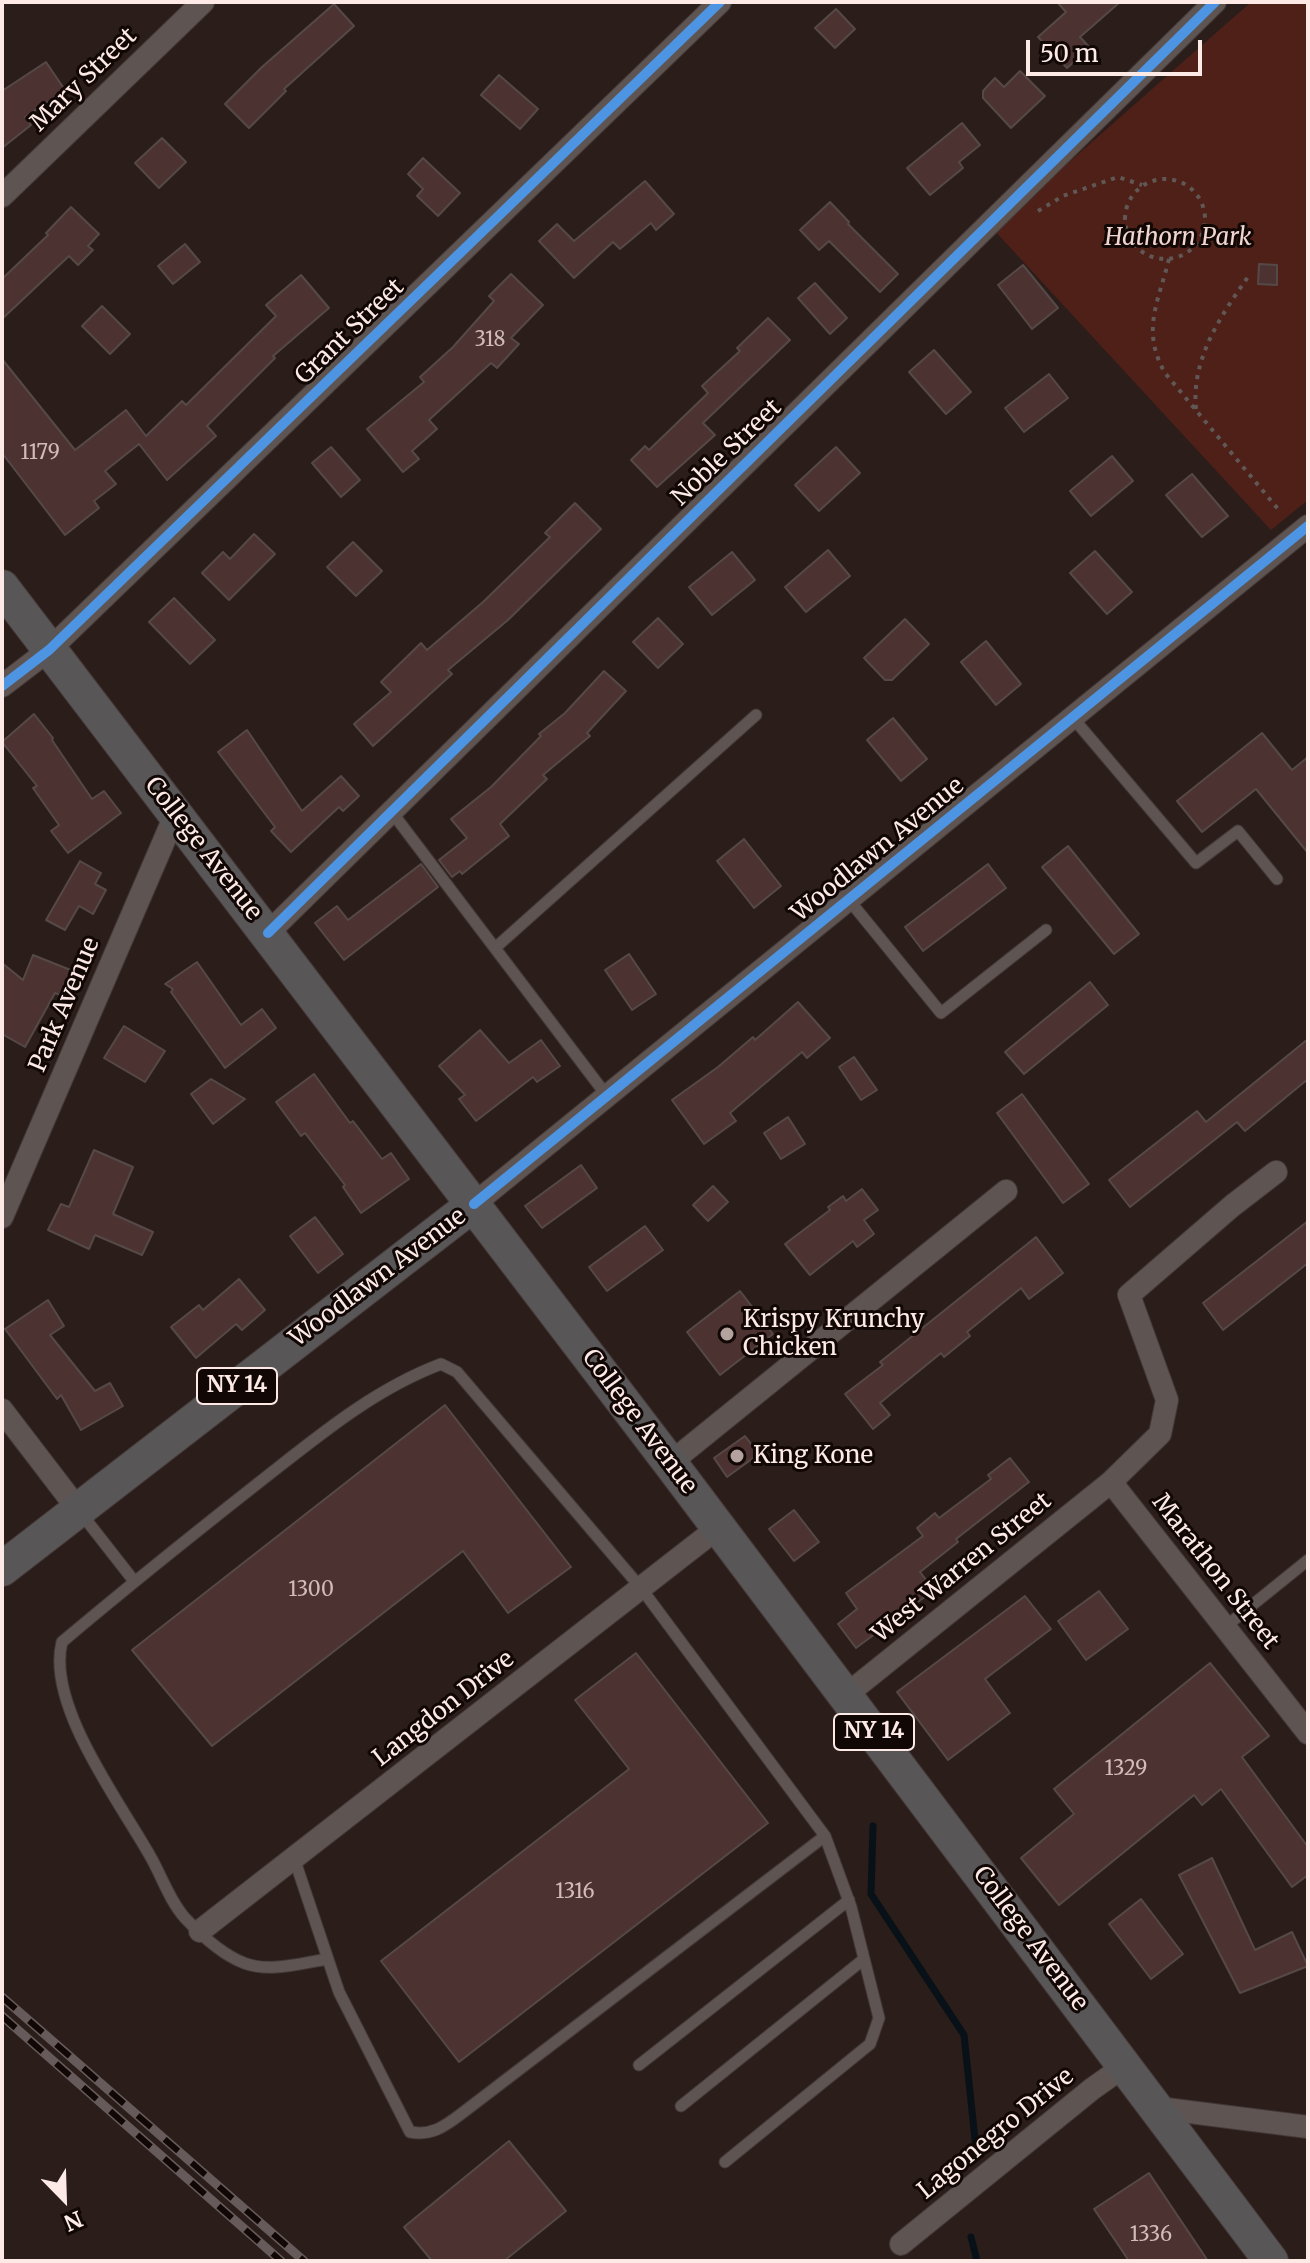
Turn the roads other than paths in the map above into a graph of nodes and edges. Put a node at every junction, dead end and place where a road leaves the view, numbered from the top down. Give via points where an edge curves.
1 (203, 2) edge
2 (720, 2) edge
3 (1215, 2) edge
4 (2, 196) edge
5 (1308, 526) edge
6 (2, 587) edge
7 (49, 650) junction
8 (2, 686) edge
9 (756, 715) dead end
10 (1073, 718) junction
11 (391, 811) junction
12 (176, 813) junction
13 (1277, 879) dead end
14 (849, 900) junction
15 (1046, 930) dead end
16 (268, 933) junction
17 (495, 948) junction
18 (607, 1096) junction
19 (1276, 1172) dead end
20 (1006, 1191) dead end
21 (474, 1204) junction
22 (2, 1217) edge
23 (2, 1410) edge
24 (670, 1463) junction
25 (1111, 1482) junction
26 (77, 1508) junction
27 (719, 1527) junction
28 (1308, 1560) edge
29 (2, 1569) edge
30 (134, 1581) junction
31 (641, 1588) junction
32 (1225, 1627) junction
33 (846, 1695) junction
34 (1308, 1733) edge
35 (825, 1836) junction
36 (294, 1858) junction
37 (849, 1900) junction
38 (200, 1931) junction
39 (328, 1959) junction
40 (864, 1959) junction
41 (639, 2065) dead end
42 (1126, 2065) junction
43 (681, 2106) dead end
44 (1158, 2108) junction
45 (1308, 2127) edge
46 (725, 2162) dead end
47 (901, 2244) dead end
48 (1271, 2261) edge

1 - 4 street, Mary Street
2 - 7 street, Grant Street
3 - 11 street, Noble Street
5 - 10 street, Woodlawn Avenue
6 - 7 main road, College Avenue
7 - 8 street, Grant Street
7 - 12 main road, College Avenue
9 - 17 lane
10 - 13 lane via 1196,863 1238,831
10 - 14 street, Woodlawn Avenue
11 - 16 street, Noble Street
11 - 17 lane
12 - 16 main road, College Avenue
12 - 22 street, Park Avenue
14 - 15 lane via 941,1013
14 - 18 street, Woodlawn Avenue
16 - 21 main road, College Avenue
17 - 18 lane
18 - 21 street, Woodlawn Avenue
19 - 25 street, West Warren Street via 1129,1295 1167,1400 1160,1434
20 - 24 street
21 - 24 main road, College Avenue / NY 14
21 - 26 main road, Woodlawn Avenue / NY 14
23 - 26 street
24 - 27 main road, College Avenue / NY 14
25 - 32 street, Marathon Street
25 - 33 street, West Warren Street
26 - 29 main road, Woodlawn Avenue / NY 14
26 - 30 lane
27 - 31 street, Langdon Drive
27 - 33 main road, College Avenue / NY 14
28 - 32 lane
30 - 31 lane via 333,1424 385,1389 441,1364 457,1372
30 - 38 lane via 62,1642 64,1691 85,1745 176,1906
31 - 35 lane
31 - 36 street, Langdon Drive
32 - 34 street, Marathon Street
33 - 42 main road, College Avenue / NY 14
35 - 37 lane
35 - 39 lane via 440,2130 410,2132 339,1992
36 - 38 street, Langdon Drive
36 - 39 lane
37 - 40 lane
37 - 41 lane
38 - 39 lane via 243,1962 270,1968
40 - 43 lane
40 - 46 lane via 879,2018 870,2044
42 - 44 main road, College Avenue / NY 14
42 - 47 street, Lagonegro Drive
44 - 45 street
44 - 48 main road, College Avenue / NY 14

